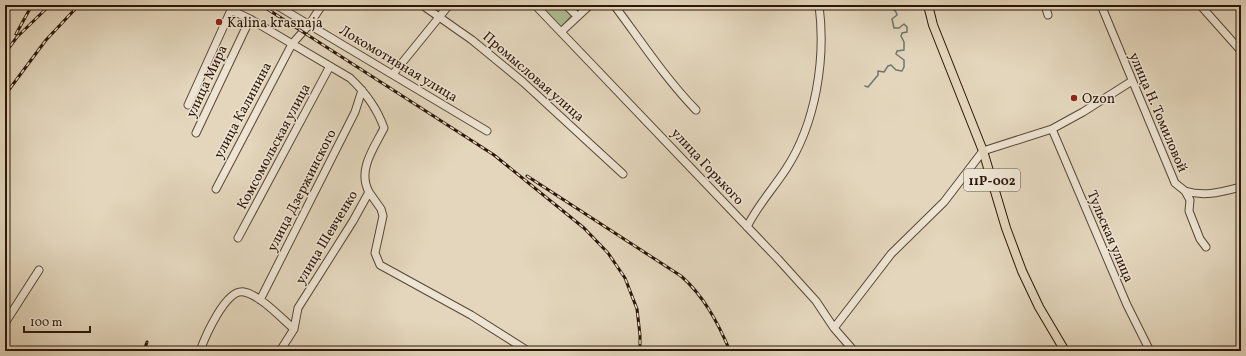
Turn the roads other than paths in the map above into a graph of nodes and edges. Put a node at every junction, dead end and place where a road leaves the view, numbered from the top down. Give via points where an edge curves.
1 (276, 5) edge
2 (322, 5) edge
3 (422, 5) edge
4 (449, 5) edge
5 (536, 5) edge
6 (566, 5) edge
7 (590, 5) edge
8 (614, 5) edge
9 (819, 5) edge
10 (928, 5) edge
11 (1044, 5) edge
12 (1100, 5) edge
13 (1200, 5) edge
14 (1048, 15) dead end
15 (577, 16) junction
16 (439, 18) junction
17 (250, 19) junction
18 (309, 25) junction
19 (561, 32) junction
20 (292, 44) junction
21 (1241, 51) edge
22 (330, 66) junction
23 (393, 74) junction
24 (1132, 81) junction
25 (362, 90) junction
26 (188, 105) dead end
27 (696, 110) dead end
28 (1052, 129) junction
29 (487, 131) dead end
30 (196, 133) dead end
31 (983, 151) junction
32 (623, 174) dead end
33 (1241, 187) edge
34 (216, 189) dead end
35 (1185, 191) junction
36 (368, 192) junction
37 (747, 228) junction
38 (238, 238) dead end
39 (1206, 247) dead end
40 (39, 270) dead end
41 (260, 300) junction
42 (5, 323) edge
43 (834, 328) junction
44 (294, 329) junction
45 (200, 351) edge
46 (280, 351) edge
47 (528, 351) edge
48 (854, 351) edge
49 (1065, 351) edge
50 (1150, 351) edge

1 - 18 street, Локомотивная улица
2 - 18 street, улица Калинина
3 - 16 street, Промысловая улица
4 - 16 street
5 - 19 street, улица Горького
6 - 15 street
7 - 15 street
8 - 27 street via 660,69
9 - 37 street via 819,69 814,99 800,146
10 - 31 main road, 11Р-002 via 933,25
11 - 14 street
12 - 24 street, улица Н. Томиловой
13 - 21 street
15 - 19 street
16 - 23 street
16 - 32 street, Промысловая улица via 472,40 523,82
17 - 20 street
17 - 26 street via 231,10
17 - 30 street, улица Мира
18 - 20 street, улица Калинина
18 - 23 street, Локомотивная улица
19 - 37 street, улица Горького via 720,196
20 - 22 street
20 - 34 street, улица Калинина
22 - 25 street via 350,78
22 - 38 street, Комсомольская улица
23 - 29 street, Локомотивная улица
24 - 28 street
24 - 35 street, улица Н. Томиловой via 1176,183
25 - 36 street, улица Шевченко via 379,114 384,128 364,172 364,184
25 - 41 street, улица Дзержинского via 355,112
28 - 31 street
28 - 50 street, Тульская улица via 1127,305
31 - 43 street via 944,202 891,254
31 - 49 main road, 11Р-002 via 1022,271 1039,307
33 - 35 street via 1217,194 1198,195
35 - 39 street, улица Н. Томиловой via 1190,200 1190,211 1200,239
36 - 44 street, улица Шевченко via 353,221 298,308
36 - 47 street via 382,209 383,216 375,253 380,266
37 - 43 street, улица Горького via 816,301
40 - 42 street
41 - 44 street
41 - 45 street via 242,291 230,296 221,307
43 - 48 street, улица Горького
44 - 46 street

